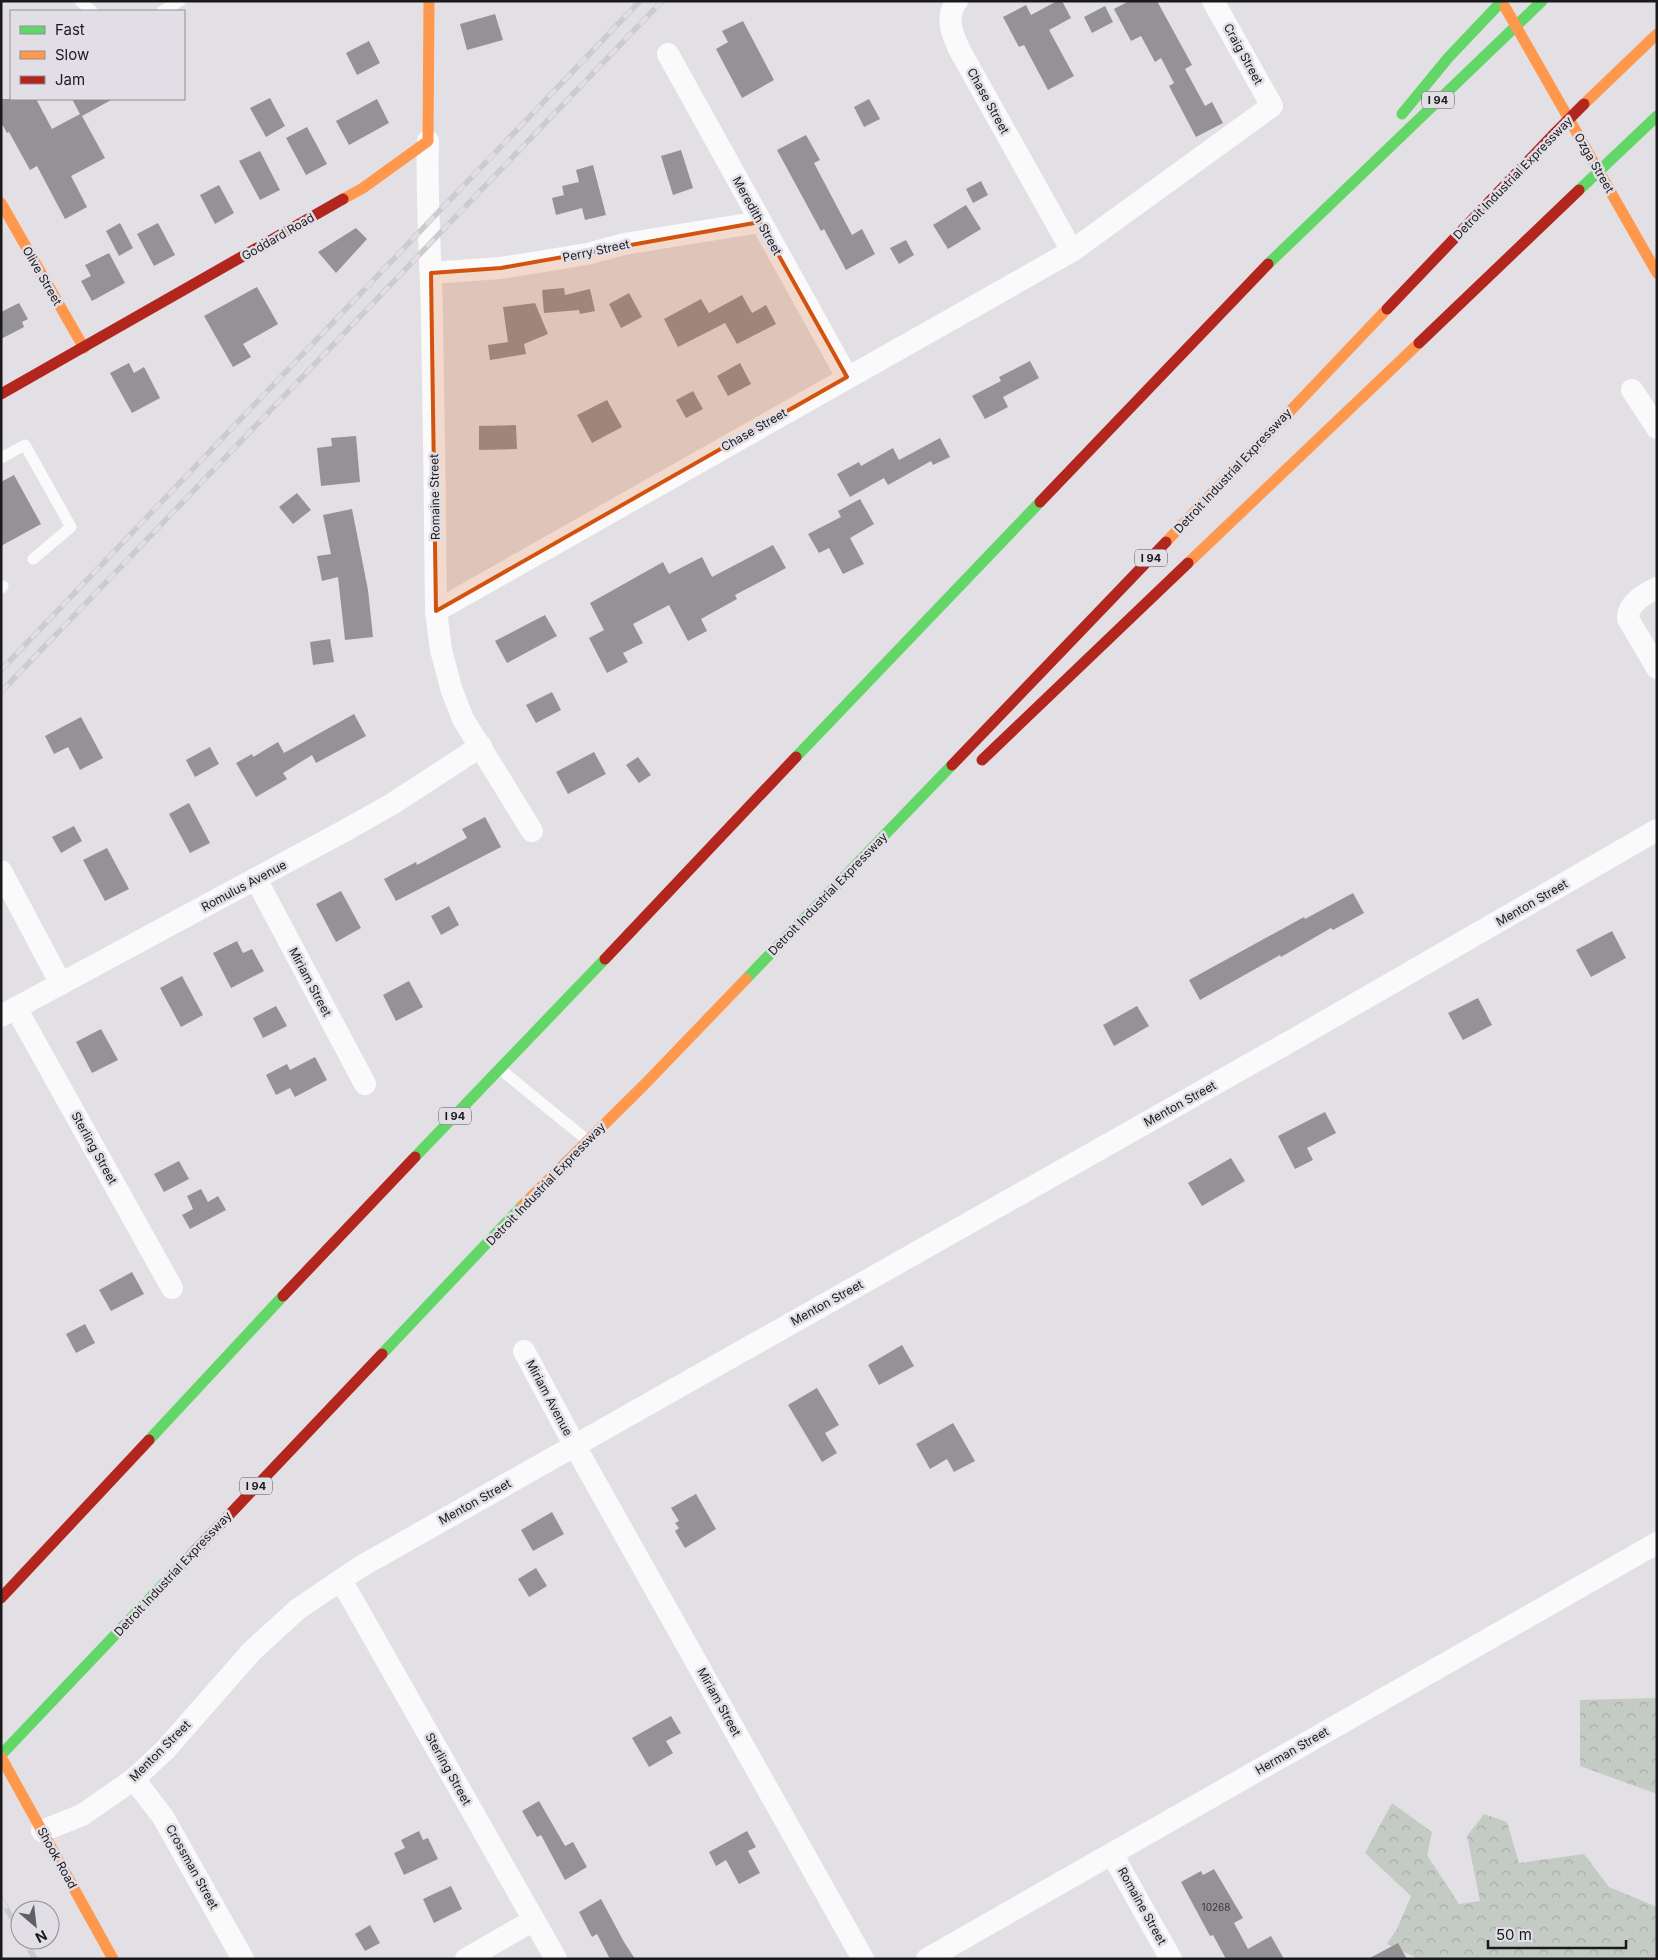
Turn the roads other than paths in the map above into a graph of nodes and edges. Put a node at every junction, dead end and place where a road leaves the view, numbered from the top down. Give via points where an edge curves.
1 (180, 1) edge
2 (428, 1) edge
3 (957, 1) edge
4 (1213, 1) edge
5 (1502, 1) edge
6 (1542, 1) edge
7 (164, 10) edge
8 (1657, 34) edge
9 (668, 54) dead end
10 (1272, 106) joint
11 (1657, 116) edge
12 (1394, 125) dead end
13 (1649, 139) dead end
14 (1382, 140) dead end
15 (428, 141) junction
16 (1571, 197) junction
17 (1334, 199) junction
18 (1, 203) edge
19 (760, 222) junction
20 (1072, 251) junction
21 (1654, 268) edge
22 (430, 273) junction
23 (84, 348) junction
24 (847, 377) junction
25 (1632, 390) dead end
26 (1, 394) edge
27 (1657, 428) edge
28 (1, 458) edge
29 (33, 559) dead end
30 (1657, 588) edge
31 (436, 612) junction
32 (1657, 668) edge
33 (481, 746) junction
34 (972, 769) dead end
35 (1657, 830) edge
36 (532, 831) dead end
37 (1, 871) edge
38 (866, 871) dead end
39 (256, 880) junction
40 (61, 984) junction
41 (8, 1012) edge
42 (500, 1069) junction
43 (646, 1083) junction
44 (365, 1084) dead end
45 (587, 1140) junction
46 (172, 1288) dead end
47 (524, 1351) dead end
48 (575, 1446) junction
49 (1657, 1543) edge
50 (341, 1580) junction
51 (1, 1598) edge
52 (1, 1756) edge
53 (134, 1779) junction
54 (42, 1831) junction
55 (1112, 1854) junction
56 (534, 1920) junction
57 (113, 1959) edge
58 (243, 1959) edge
59 (466, 1959) edge
60 (556, 1959) edge
61 (863, 1959) edge
62 (927, 1959) edge
63 (1171, 1959) edge

1 - 7 lane
2 - 15 main road
3 - 20 street, Chase Street via 951,16 951,30 959,49
4 - 10 street, Craig Street
5 - 12 main road via 1448,58
5 - 21 main road, Ozga Street
6 - 17 main road, I 94
8 - 43 main road, Detroit Industrial Expressway / I 94 via 1552,136 1150,560
9 - 19 street, Meredith Street
10 - 20 street, Chase Street
11 - 16 main road
13 - 16 main road
14 - 17 main road
15 - 22 street, Romaine Street
15 - 23 main road, Goddard Road via 363,188
16 - 34 main road
17 - 42 main road, I 94 via 1236,296
18 - 23 main road, Olive Street
19 - 22 street, Perry Street via 501,268
19 - 24 street, Meredith Street
20 - 24 street, Chase Street
22 - 31 street, Romaine Street
23 - 26 main road, Goddard Road
24 - 31 street, Chase Street
25 - 27 street
28 - 29 lane via 24,444 71,527
30 - 32 street via 1634,602 1628,619
31 - 33 street, Romaine Street via 441,650 452,691 463,719
33 - 36 street, Romaine Street
33 - 39 street, Romulus Avenue via 392,804
35 - 48 street, Menton Street
37 - 40 street
38 - 43 main road
39 - 40 street, Romulus Avenue
39 - 44 street, Miriam Street
40 - 41 street, Romulus Avenue
41 - 46 street, Sterling Street
42 - 45 lane
42 - 51 main road, I 94
43 - 45 main road, Detroit Industrial Expressway / I 94
45 - 52 main road, Detroit Industrial Expressway / I 94
47 - 48 street, Miriam Avenue
48 - 50 street, Menton Street
48 - 61 street, Miriam Street
49 - 55 street, Herman Street
50 - 53 street, Menton Street via 298,1609 252,1651 165,1750
50 - 56 street, Sterling Street
52 - 54 main road, Shook Road
53 - 54 street, Menton Street via 82,1815
53 - 58 street, Crossman Street via 163,1816
54 - 57 main road, Shook Road
55 - 62 street, Herman Street
55 - 63 street, Romaine Street
56 - 59 street
56 - 60 street, Sterling Street

